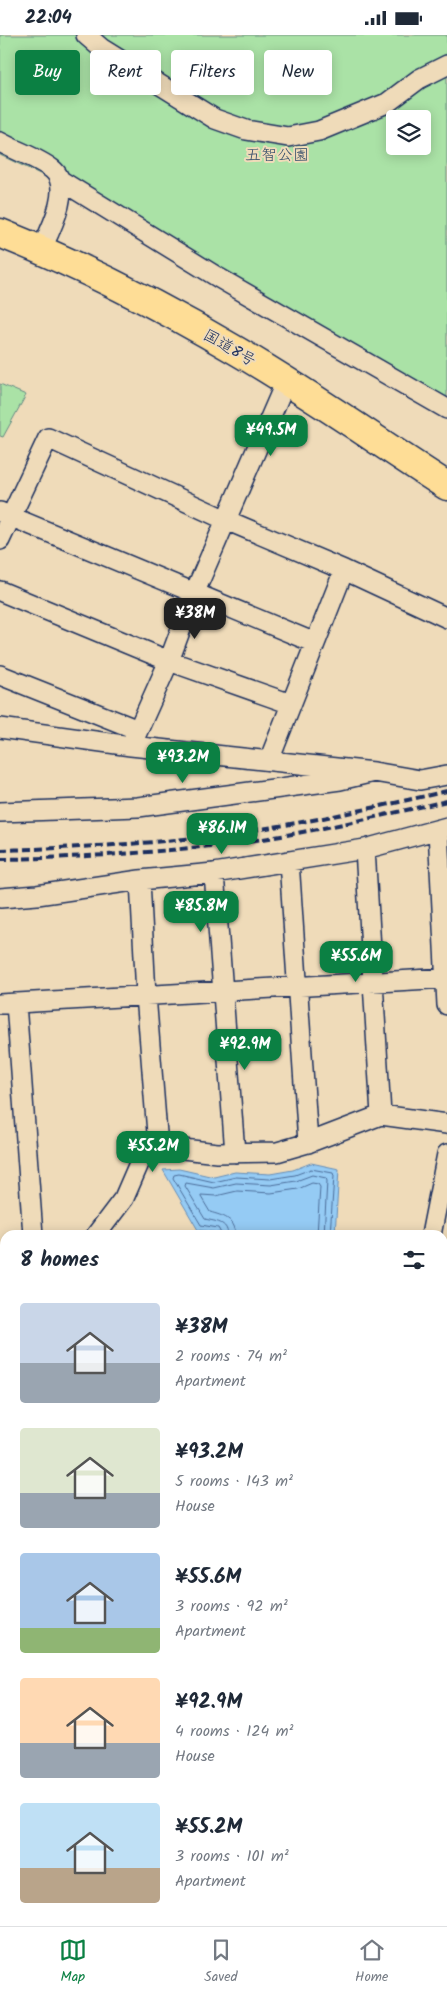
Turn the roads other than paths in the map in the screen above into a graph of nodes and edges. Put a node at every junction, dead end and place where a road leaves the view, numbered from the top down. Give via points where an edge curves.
1 (86, 35) edge
2 (447, 65) edge
3 (0, 142) edge
4 (60, 180) junction
5 (0, 233) edge
6 (41, 249) junction
7 (286, 381) junction
8 (447, 409) edge
9 (447, 486) edge
10 (5, 514) edge
11 (226, 520) junction
12 (0, 540) edge
13 (344, 570) junction
14 (0, 591) edge
15 (194, 594) junction
16 (447, 618) edge
17 (315, 643) junction
18 (169, 661) junction
19 (0, 675) edge
20 (291, 704) junction
21 (0, 728) edge
22 (134, 738) junction
23 (272, 753) dead end
24 (374, 772) junction
25 (447, 775) edge
26 (0, 812) edge
27 (443, 829) edge
28 (365, 849) junction
29 (289, 861) junction
30 (214, 873) junction
31 (140, 880) junction
32 (0, 898) edge
33 (446, 978) edge
34 (373, 982) junction
35 (298, 987) junction
36 (222, 991) junction
37 (146, 995) junction
38 (8, 1004) edge
39 (447, 1005) edge
40 (381, 1115) junction
41 (447, 1124) edge
42 (308, 1143) junction
43 (158, 1146) junction
44 (235, 1153) junction
45 (447, 1154) edge
46 (32, 1230) edge
47 (100, 1230) edge
48 (432, 1230) edge

1 - 2 street via 101,48 214,119 288,137 319,131 387,103 419,79
3 - 4 street via 54,170
4 - 6 street via 57,214
4 - 8 street via 219,278
5 - 6 highway, 国道8号
6 - 7 highway, 国道8号 via 163,308
7 - 9 highway, 国道8号
7 - 11 street
10 - 11 street via 48,438
10 - 12 street
10 - 15 street
11 - 13 street
11 - 15 street
13 - 16 street
13 - 17 street
14 - 18 street
15 - 17 street
15 - 18 street
17 - 20 street
18 - 20 street
18 - 22 street
19 - 22 street
20 - 23 street
21 - 22 street
22 - 24 street
24 - 25 street via 420,780
24 - 26 street via 340,780 138,807
27 - 28 street
27 - 33 street
28 - 29 street
28 - 34 street
29 - 30 street
29 - 35 street
30 - 31 street
30 - 36 street
31 - 32 street
31 - 37 street
33 - 34 street
33 - 39 street
34 - 35 street
34 - 40 street
35 - 36 street
35 - 42 street
36 - 37 street
36 - 44 street
37 - 38 street
37 - 43 street
38 - 46 street
40 - 41 street
40 - 42 street
42 - 44 street via 277,1152
43 - 44 street
43 - 47 street via 144,1152 124,1198
45 - 48 street

